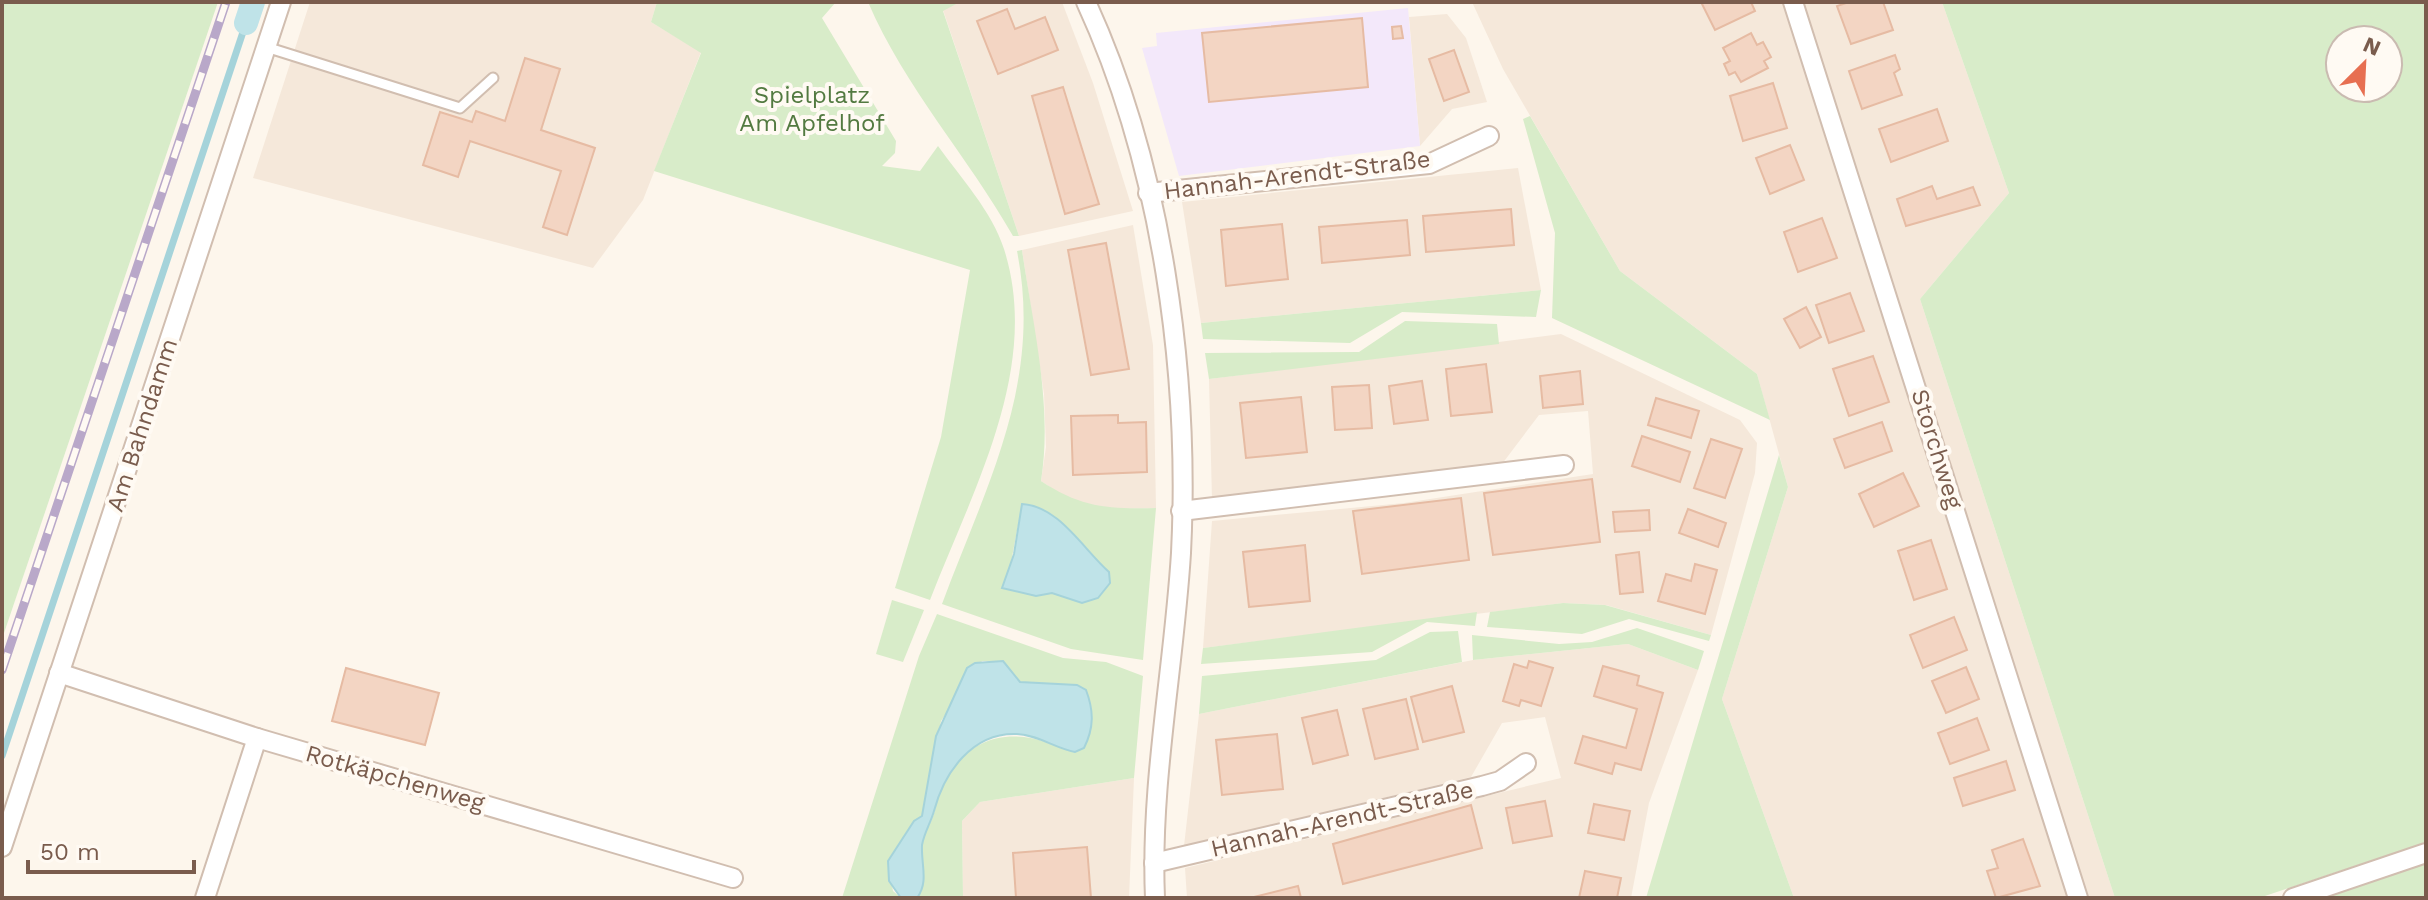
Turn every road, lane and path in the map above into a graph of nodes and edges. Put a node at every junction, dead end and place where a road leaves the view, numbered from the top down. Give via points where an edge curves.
1 (281, 2) edge
2 (1086, 2) edge
3 (1793, 2) edge
4 (266, 47) junction
5 (493, 78) dead end
6 (1489, 136) dead end
7 (1148, 193) junction
8 (1564, 465) dead end
9 (1181, 511) junction
10 (59, 673) junction
11 (257, 738) junction
12 (1526, 763) dead end
13 (2, 847) edge
14 (2426, 853) edge
15 (1154, 863) junction
16 (733, 878) dead end
17 (205, 898) edge
18 (1155, 898) edge
19 (2078, 898) edge
20 (2293, 898) edge

1 - 4 street, Am Bahndamm
2 - 7 street, Hannah-Arendt-Straße
3 - 19 street, Storchweg
4 - 5 lane via 460,108
4 - 10 street, Am Bahndamm
6 - 7 street, Hannah-Arendt-Straße via 1429,164
7 - 9 street, Hannah-Arendt-Straße via 1171,319 1181,425
8 - 9 street
9 - 15 street, Hannah-Arendt-Straße
10 - 11 street, Rotkäpchenweg
10 - 13 street, Am Bahndamm
11 - 16 street, Rotkäpchenweg
11 - 17 street
12 - 15 street, Hannah-Arendt-Straße via 1482,786
14 - 20 street
15 - 18 street, Hannah-Arendt-Straße

